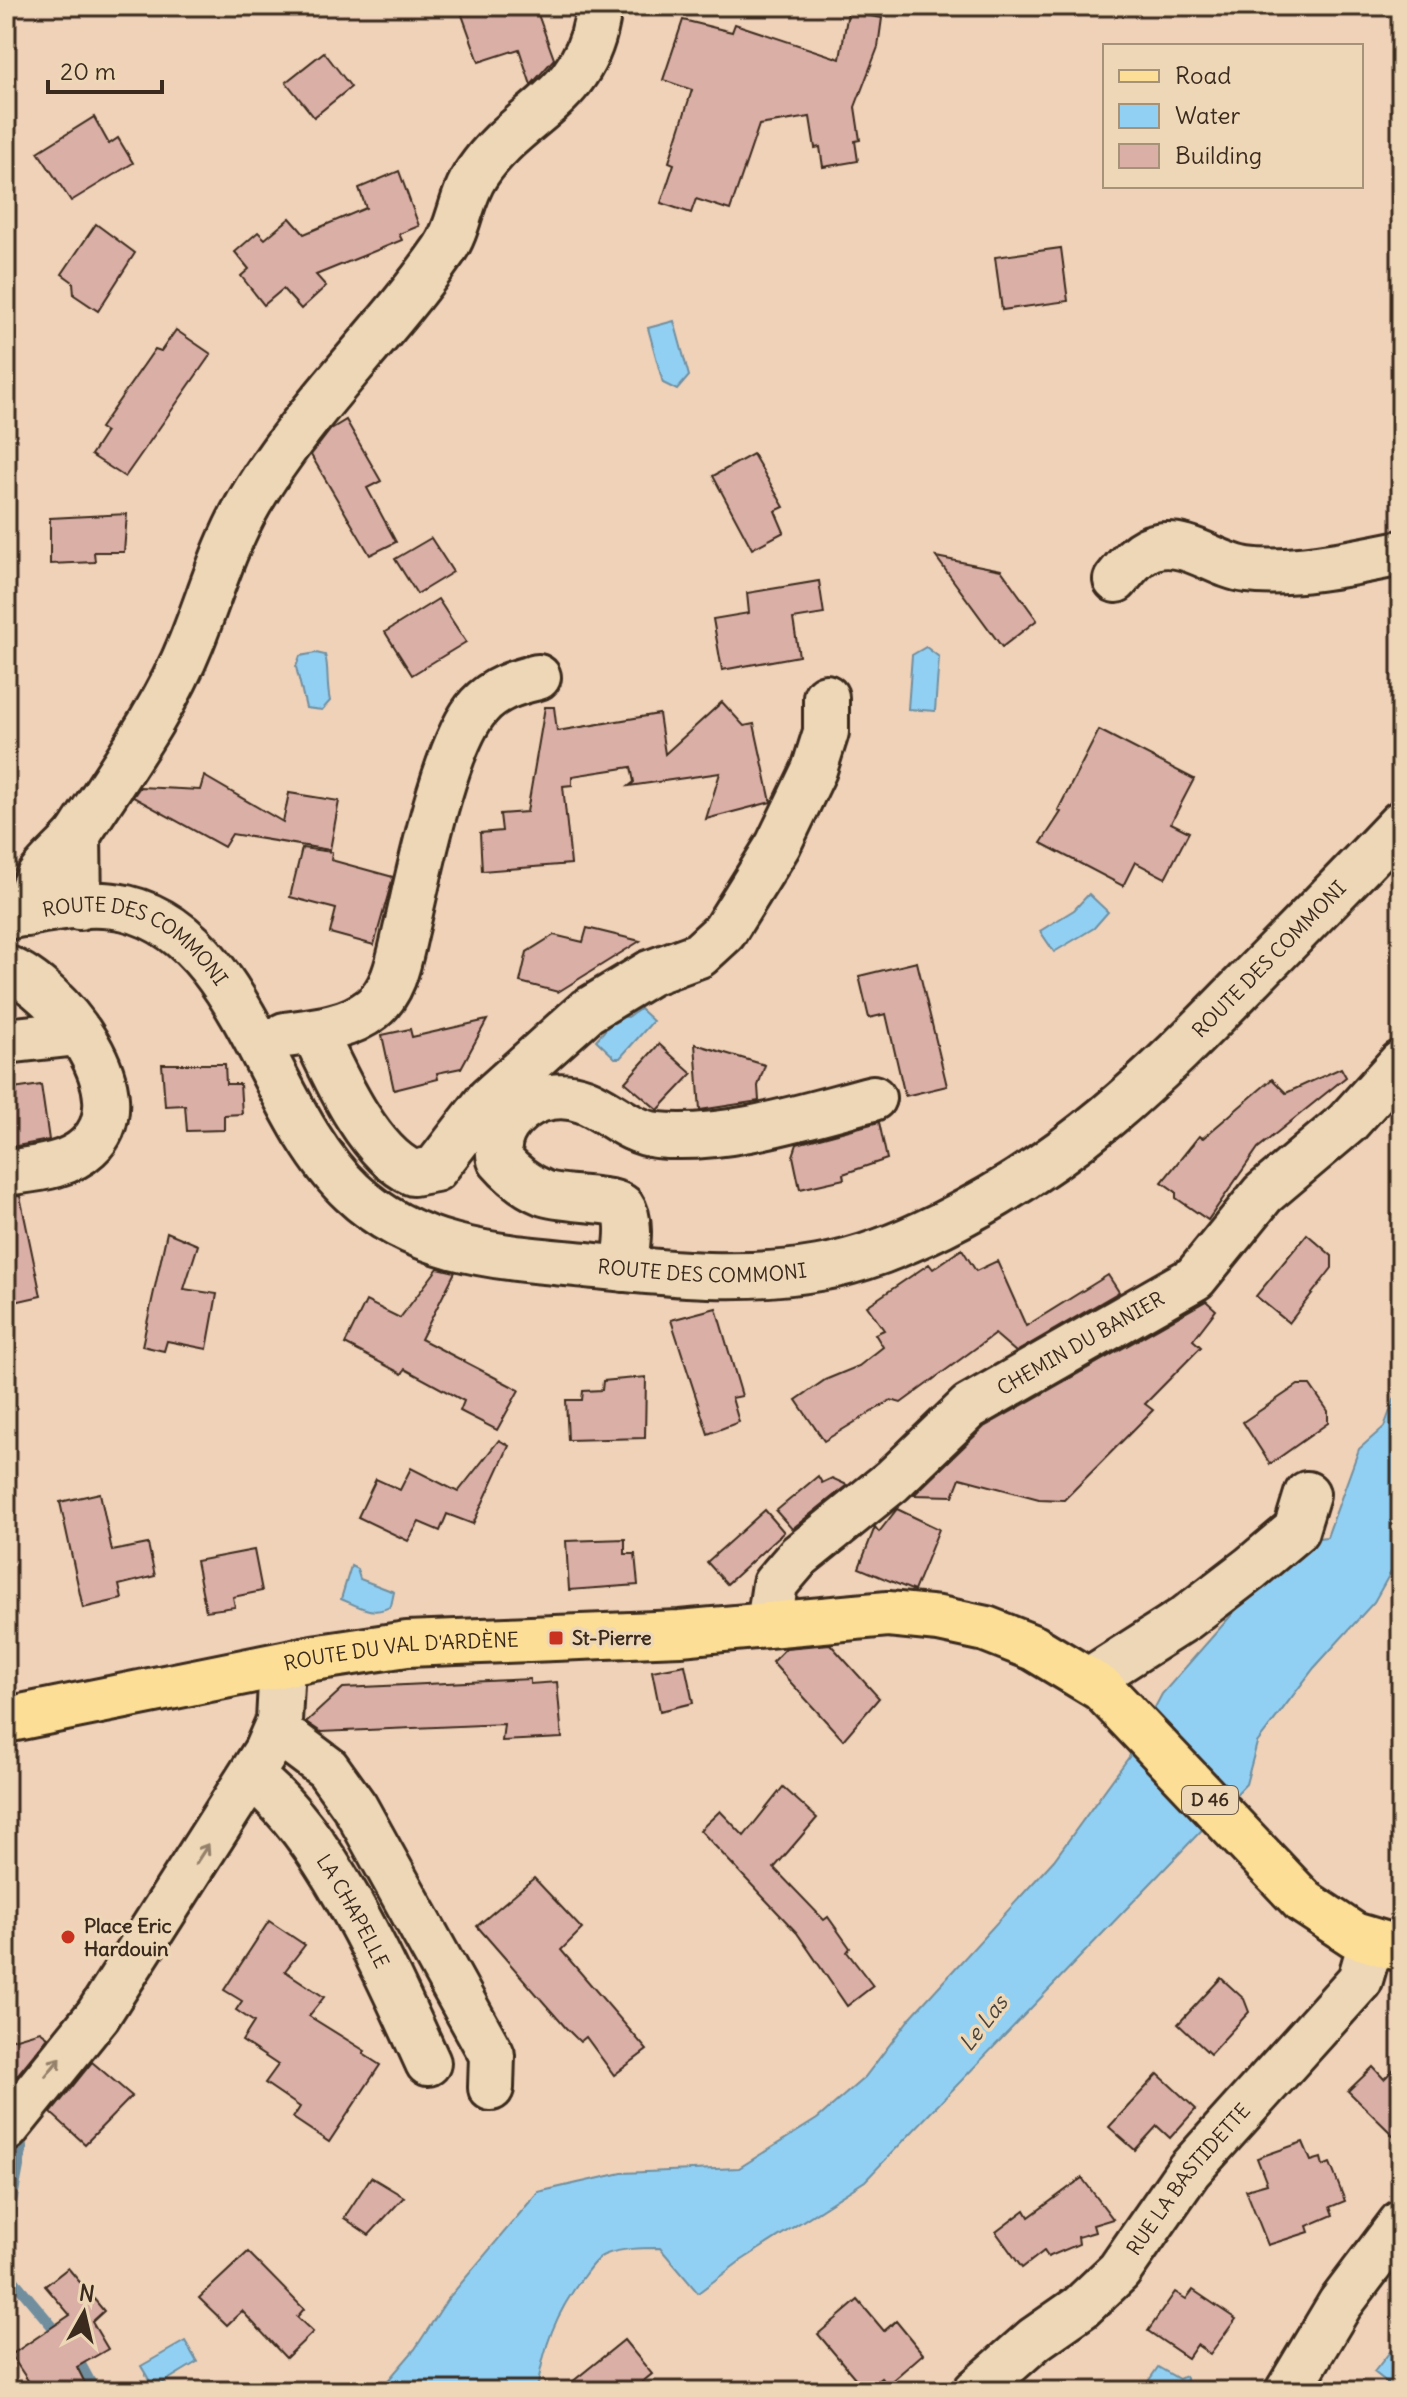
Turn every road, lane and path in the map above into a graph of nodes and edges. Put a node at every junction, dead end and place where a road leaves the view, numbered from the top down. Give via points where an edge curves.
1 (597, 20) dead end
2 (1401, 553) edge
3 (1116, 580) dead end
4 (538, 677) dead end
5 (826, 697) dead end
6 (1401, 823) edge
7 (78, 835) junction
8 (79, 907) junction
9 (16, 915) edge
10 (6, 968) edge
11 (314, 1032) junction
12 (78, 1033) junction
13 (6, 1041) edge
14 (256, 1043) junction
15 (1401, 1063) edge
16 (873, 1098) dead end
17 (6, 1173) edge
18 (624, 1269) junction
19 (1307, 1494) dead end
20 (769, 1624) junction
21 (282, 1665) junction
22 (1103, 1690) junction
23 (6, 1720) edge
24 (275, 1734) junction
25 (251, 1777) junction
26 (1386, 1946) edge
27 (428, 2063) dead end
28 (491, 2088) dead end
29 (6, 2129) edge
30 (1401, 2223) edge
31 (976, 2391) edge
32 (1288, 2391) edge

1 - 7 street via 579,72 477,172 446,249 269,469 227,547 177,672
2 - 3 street via 1263,572 1225,566 1172,545 1156,546 1131,562
4 - 11 street via 494,694 478,706 465,729 444,784 386,993 355,1020
5 - 11 street via 826,732 814,770 778,845 724,932 699,955 650,973 587,1011 489,1099 435,1169 413,1173 386,1155
6 - 18 street, ROUTE DES COMMONI via 1116,1111 1053,1160 993,1197 908,1240 823,1268 733,1276
7 - 8 street
7 - 9 street via 36,877
8 - 9 street, ROUTE DES COMMONI
8 - 14 street, ROUTE DES COMMONI via 127,908 176,930 214,969
10 - 12 street via 50,998
11 - 14 street
12 - 13 street
12 - 17 street via 98,1062 104,1086 100,1129 90,1146 71,1159
14 - 18 street, ROUTE DES COMMONI via 287,1106 333,1173 401,1230 470,1250
15 - 20 street, CHEMIN DU BANIER via 1347,1123 1263,1194 1195,1278 969,1407 892,1481 799,1556 775,1584
16 - 18 street via 762,1127 683,1136 645,1133 579,1096 527,1105 505,1128 498,1145 500,1160 520,1180 545,1193 620,1204 627,1222
19 - 22 street via 1296,1530
20 - 21 main road, ROUTE DU VAL D'ARDÈNE / D 46 via 668,1634 456,1640
20 - 22 main road, ROUTE DU VAL D'ARDÈNE / D 46 via 888,1614 960,1622 1034,1648
21 - 23 main road, ROUTE DU VAL D'ARDÈNE / D 46
21 - 24 street
22 - 26 main road, D 46 via 1304,1902 1354,1935
24 - 25 street
24 - 28 street via 321,1762 355,1807 492,2055
25 - 27 street, LA CHAPELLE via 312,1844 386,1972
29 -> 25 street via 98,2015
26 - 31 street, RUE LA BASTIDETTE via 1189,2170 1119,2271
30 - 32 street via 1340,2304

